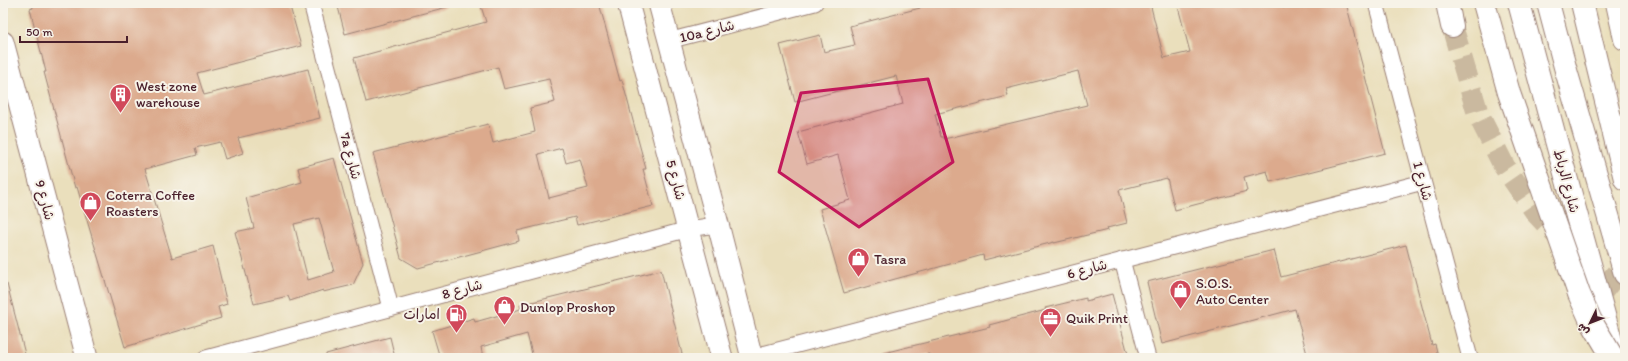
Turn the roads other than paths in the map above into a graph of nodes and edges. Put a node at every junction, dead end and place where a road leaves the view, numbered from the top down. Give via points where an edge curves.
1 (310, 3) edge
2 (628, 3) edge
3 (659, 3) edge
4 (815, 3) edge
5 (1376, 3) edge
6 (1446, 3) edge
7 (1484, 3) edge
8 (1519, 3) edge
9 (1548, 3) edge
10 (1582, 3) edge
11 (1617, 3) edge
12 (1452, 26) tunnel mouth
13 (1625, 39) edge
14 (668, 41) junction
15 (3, 42) edge
16 (1625, 179) edge
17 (1423, 182) junction
18 (719, 228) junction
19 (689, 229) junction
20 (1122, 260) junction
21 (1625, 274) edge
22 (391, 308) junction
23 (752, 357) edge
24 (87, 358) edge
25 (206, 358) edge
26 (722, 358) edge
27 (1148, 358) edge
28 (1470, 358) edge
29 (1613, 358) edge
30 (1616, 358) edge

1 - 22 street, 7a شارع
2 - 19 street, شارع 5
3 - 14 street, شارع 5
4 - 14 street, 10a شارع
5 - 17 street, شارع 1
6 - 12 highway
7 - 29 highway, bridge via 1509,93 1579,294 1591,321
8 - 30 highway, شارع الرباط
9 - 21 highway
10 - 16 highway
11 - 13 highway
14 - 18 street, شارع 5
15 - 24 street, شارع 9
17 - 20 street, شارع 6
17 - 28 street, شارع 1
18 - 19 street, شارع 8 via 709,226
18 - 23 street, شارع 5
19 - 22 street, شارع 8
19 - 26 street, شارع 5
20 - 23 street, شارع 6
20 - 27 street
22 - 25 street, شارع 8

